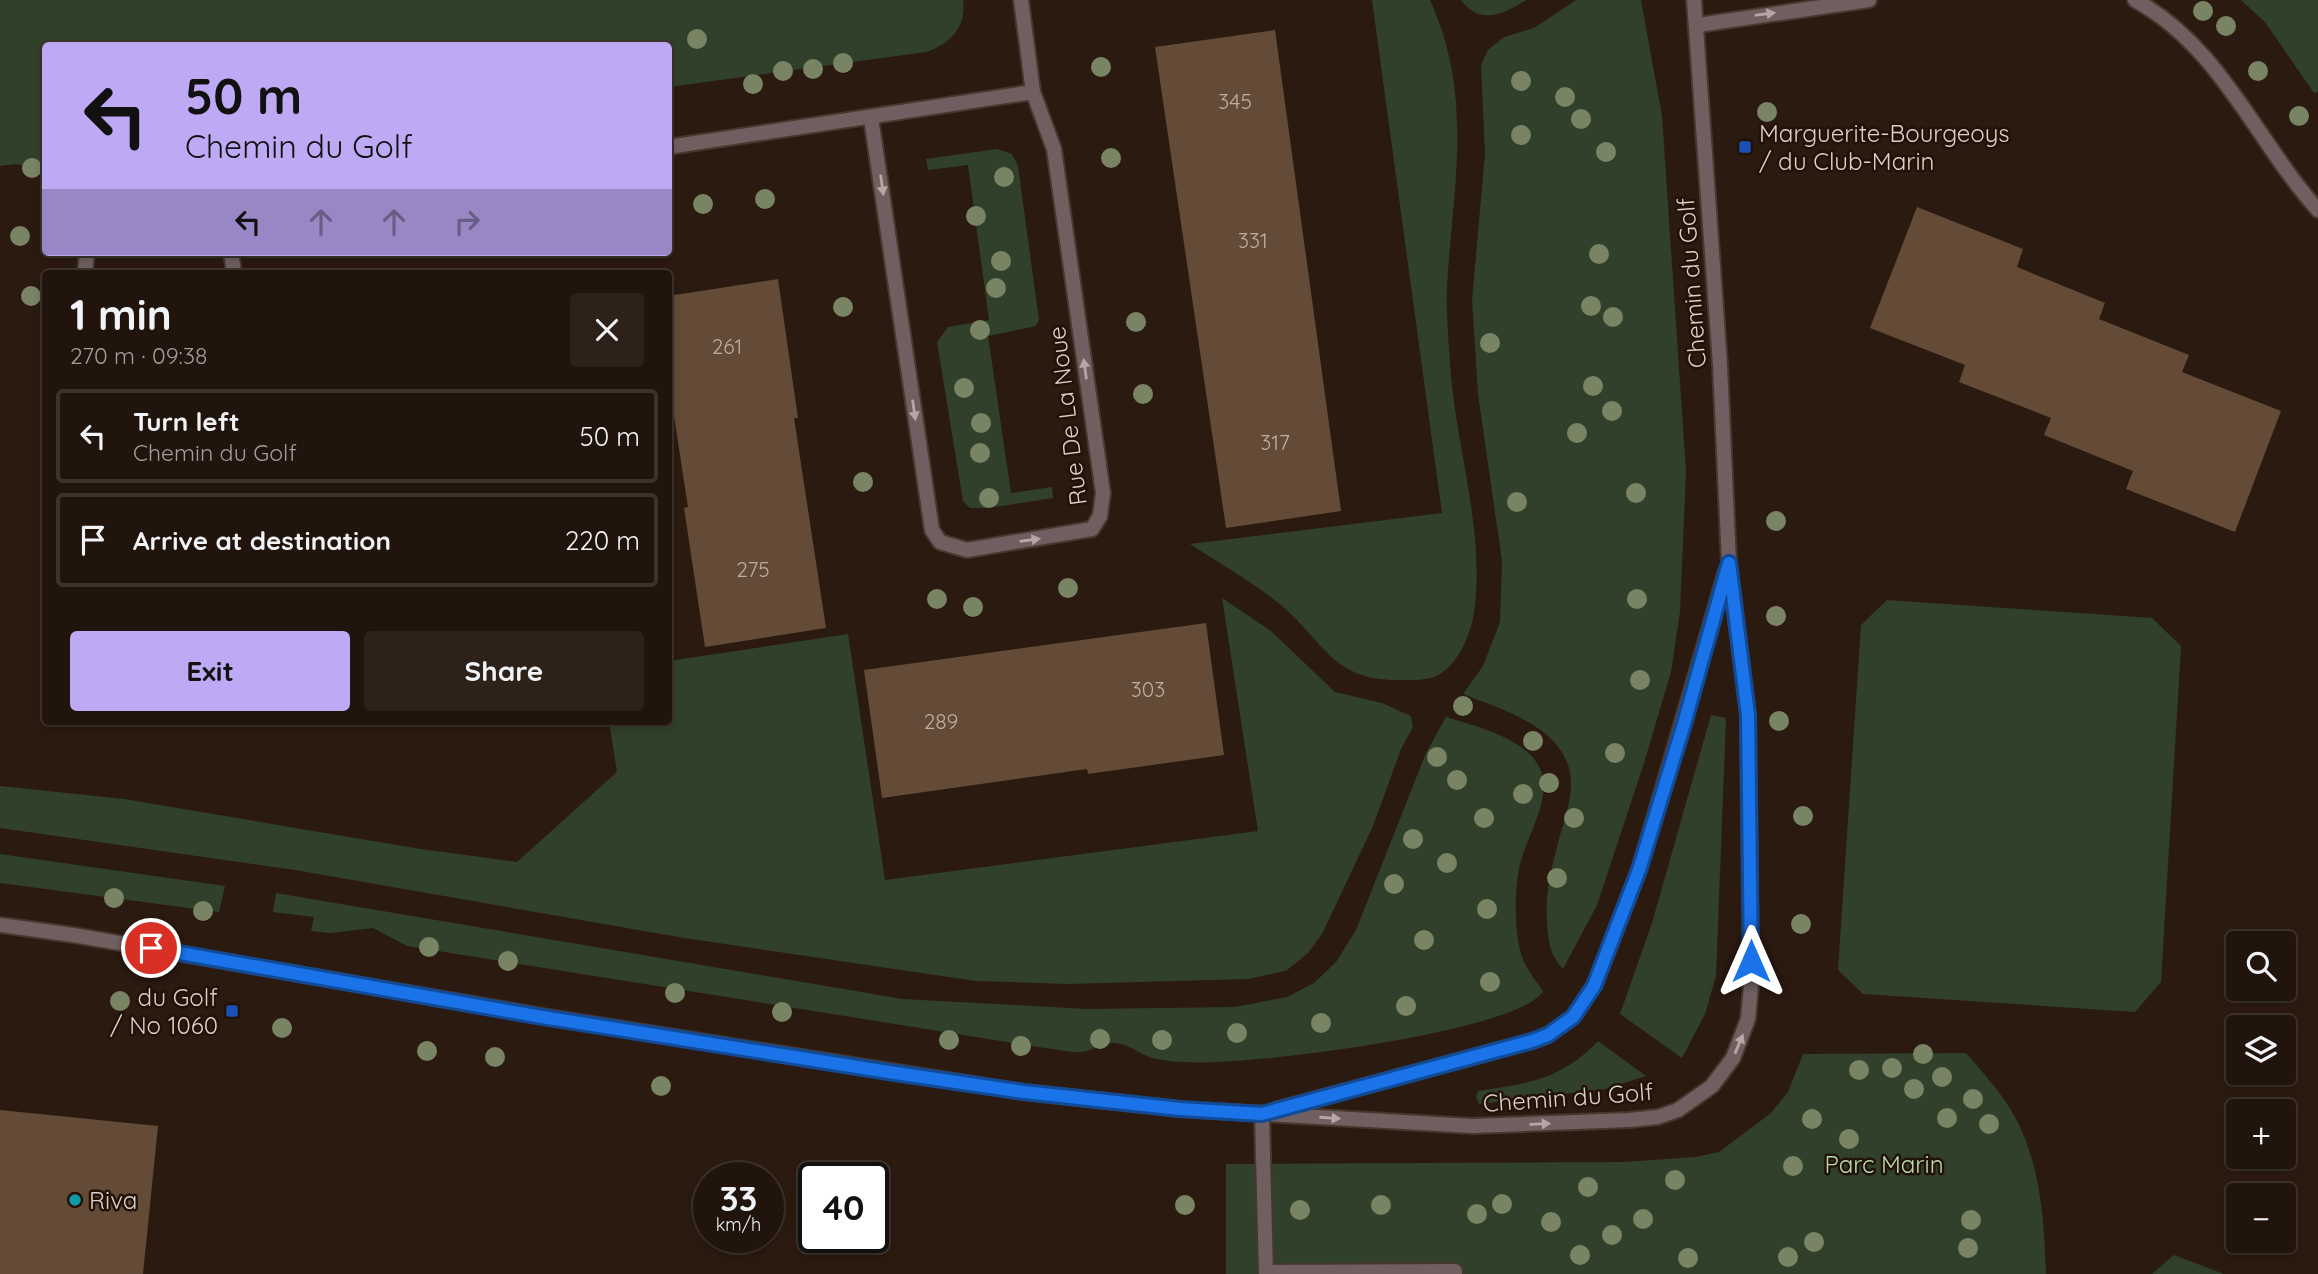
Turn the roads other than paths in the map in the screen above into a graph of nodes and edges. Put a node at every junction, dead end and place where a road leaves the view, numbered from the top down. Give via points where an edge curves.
1 (1021, 0) edge
2 (1694, 0) edge
3 (1869, 0) edge
4 (2135, 0) edge
5 (1698, 24) junction
6 (1034, 92) junction
7 (871, 118) junction
8 (672, 146) edge
9 (2318, 210) edge
10 (1729, 563) junction
11 (0, 925) edge
12 (1262, 1114) junction
13 (1266, 1273) edge
14 (1455, 1274) edge

1 - 6 street, Rue De La Noue
2 - 5 street, Chemin du Golf
5 -> 3 street
4 - 9 street via 2214,67
5 - 10 street, Chemin du Golf
6 - 7 street
7 -> 6 street, Rue De La Noue via 932,530 940,542 967,550 1079,533 1098,522 1103,493 1054,149
7 - 8 street
10 - 12 street, Chemin du Golf via 1639,870 1584,1005 1562,1027 1532,1041
12 -> 10 street, Chemin du Golf via 1472,1126 1629,1120 1678,1110 1699,1098 1721,1076 1742,1041 1751,986 1748,715
11 - 12 street, Chemin du Golf via 986,1087
12 - 13 street
13 - 14 street

